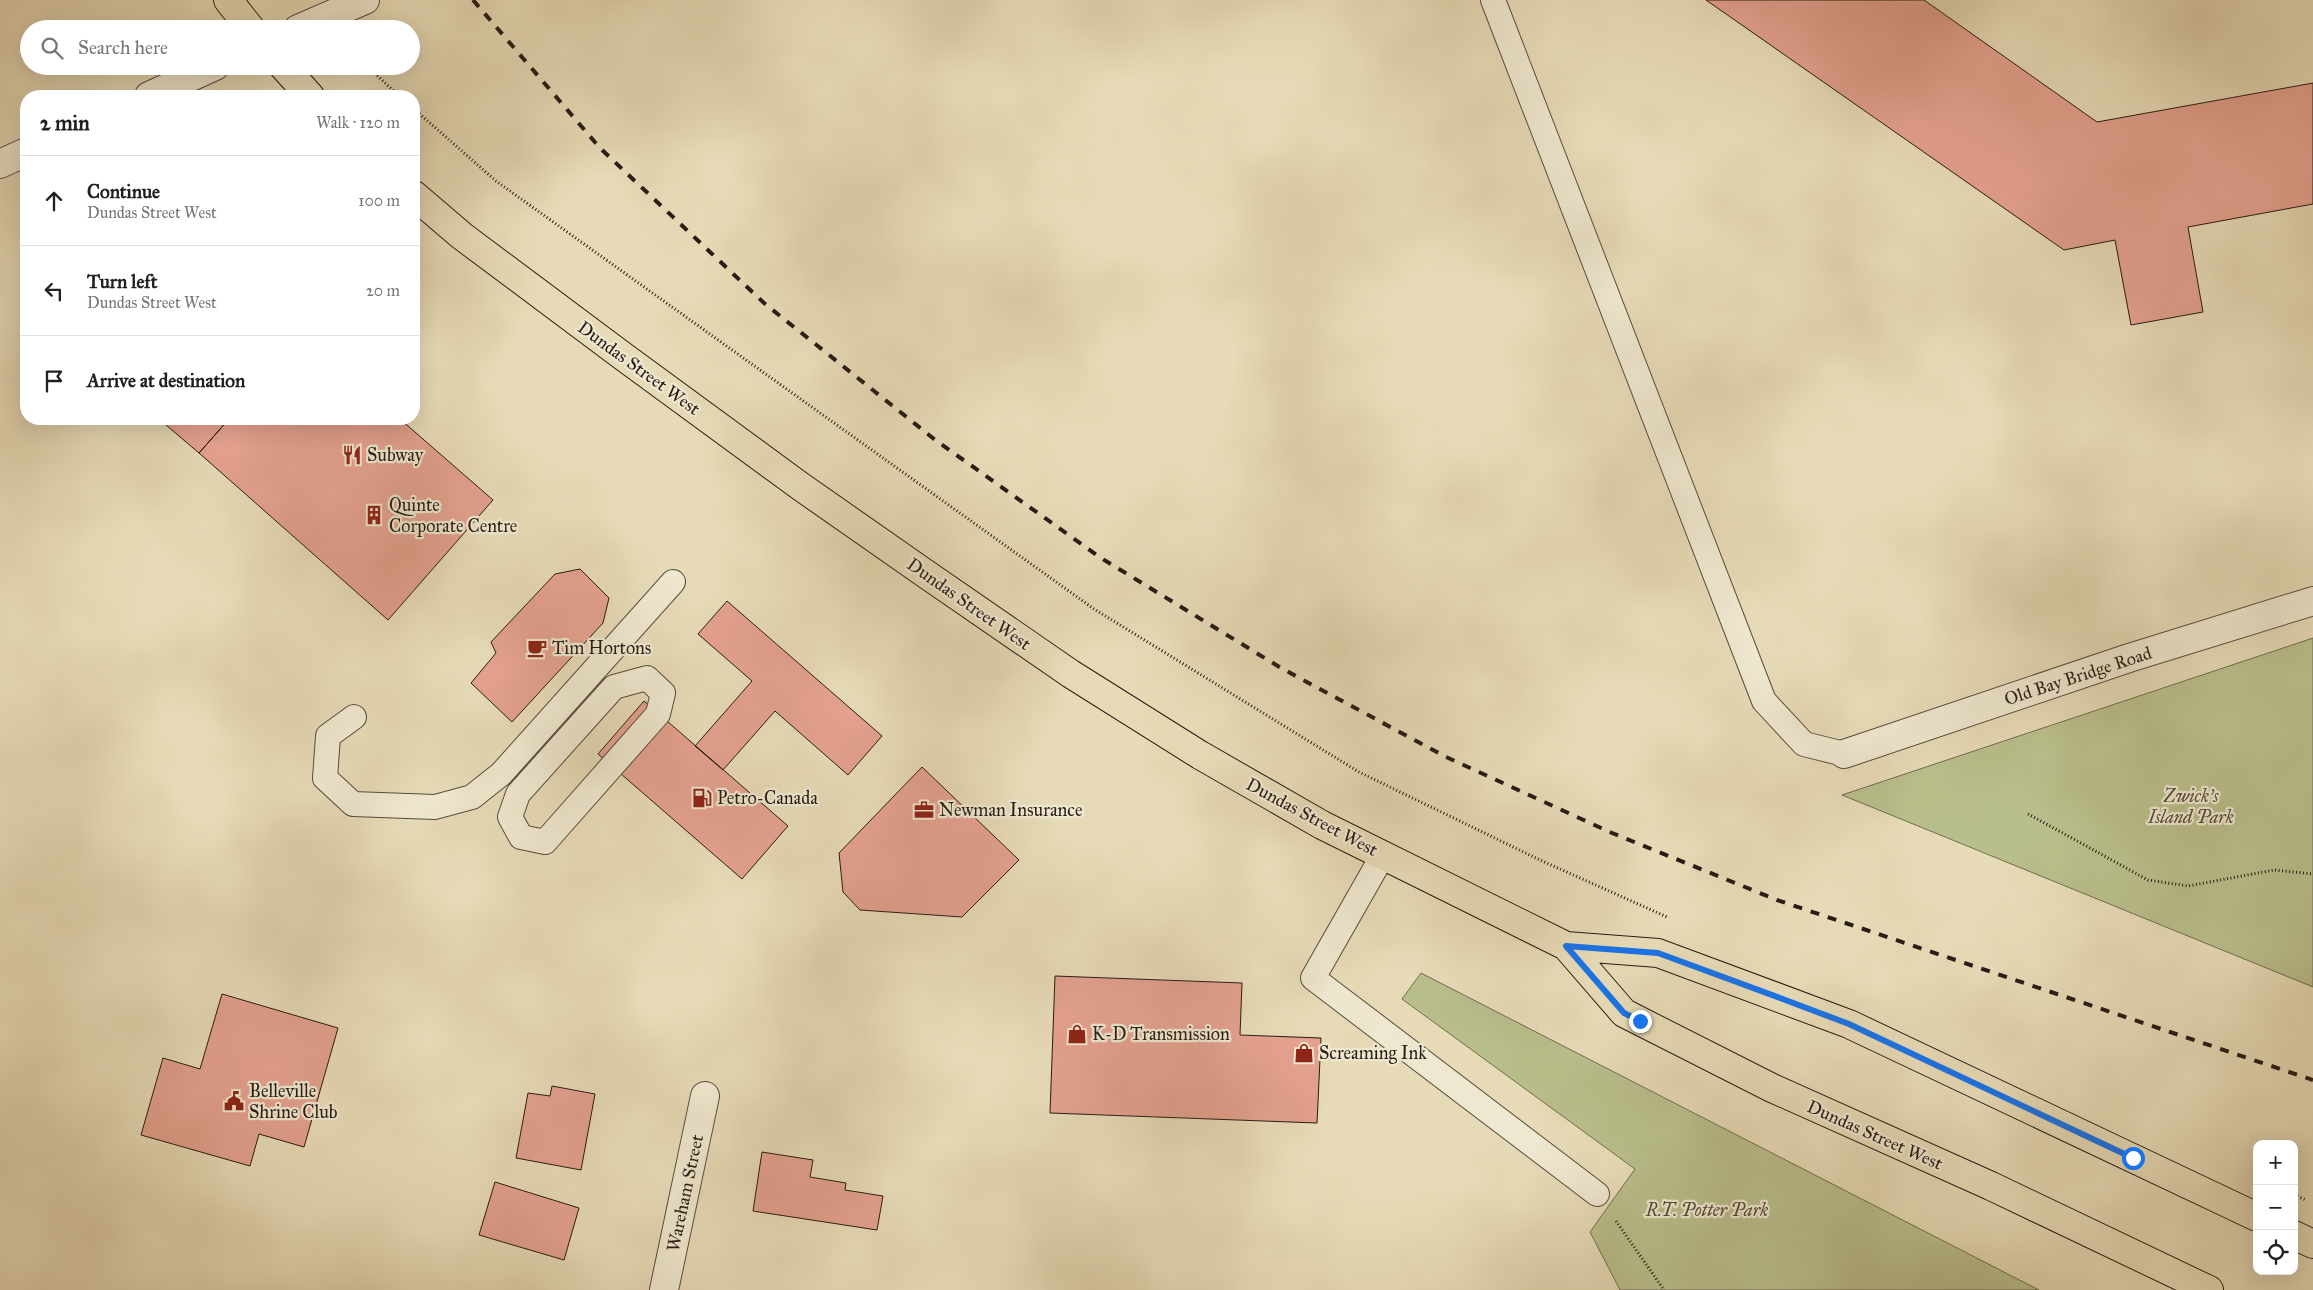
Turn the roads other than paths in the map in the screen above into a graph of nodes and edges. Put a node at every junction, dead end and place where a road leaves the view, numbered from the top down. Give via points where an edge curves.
1 (228, 0) edge
2 (365, 0) edge
3 (1493, 0) edge
4 (244, 20) edge
5 (319, 20) edge
6 (195, 75) edge
7 (291, 75) edge
8 (162, 90) edge
9 (305, 90) edge
10 (20, 155) edge
11 (0, 164) edge
12 (420, 200) edge
13 (673, 582) dead end
14 (2313, 601) edge
15 (647, 678) joint
16 (354, 717) dead end
17 (1844, 754) joint
18 (1383, 855) junction
19 (1566, 946) junction
20 (705, 1096) dead end
21 (1597, 1194) road end
22 (2253, 1215) edge
23 (2298, 1237) edge
24 (2313, 1244) edge
25 (664, 1290) edge
26 (2209, 1290) edge

1 - 4 main road
2 - 5 street
3 - 17 lane via 1764,701 1804,744
6 - 8 street
7 - 9 main road
10 - 11 street
12 - 18 main road, Dundas Street West via 470,242 800,486 1050,660 1200,755 1322,825
13 - 16 lane via 501,774 472,797 435,807 353,804 325,778 328,736
14 - 17 street, Old Bay Bridge Road via 2129,658
15 - 15 lane via 614,687 518,794 510,817 521,837 545,842 658,714 663,693
18 - 19 main road, Dundas Street West
18 - 21 lane via 1313,978
19 - 22 main road, Dundas Street West via 1658,953 1849,1024
19 - 26 main road, Dundas Street West via 1624,1013 1772,1088 1991,1186
20 - 25 street, Wareham Street
23 - 24 main road

